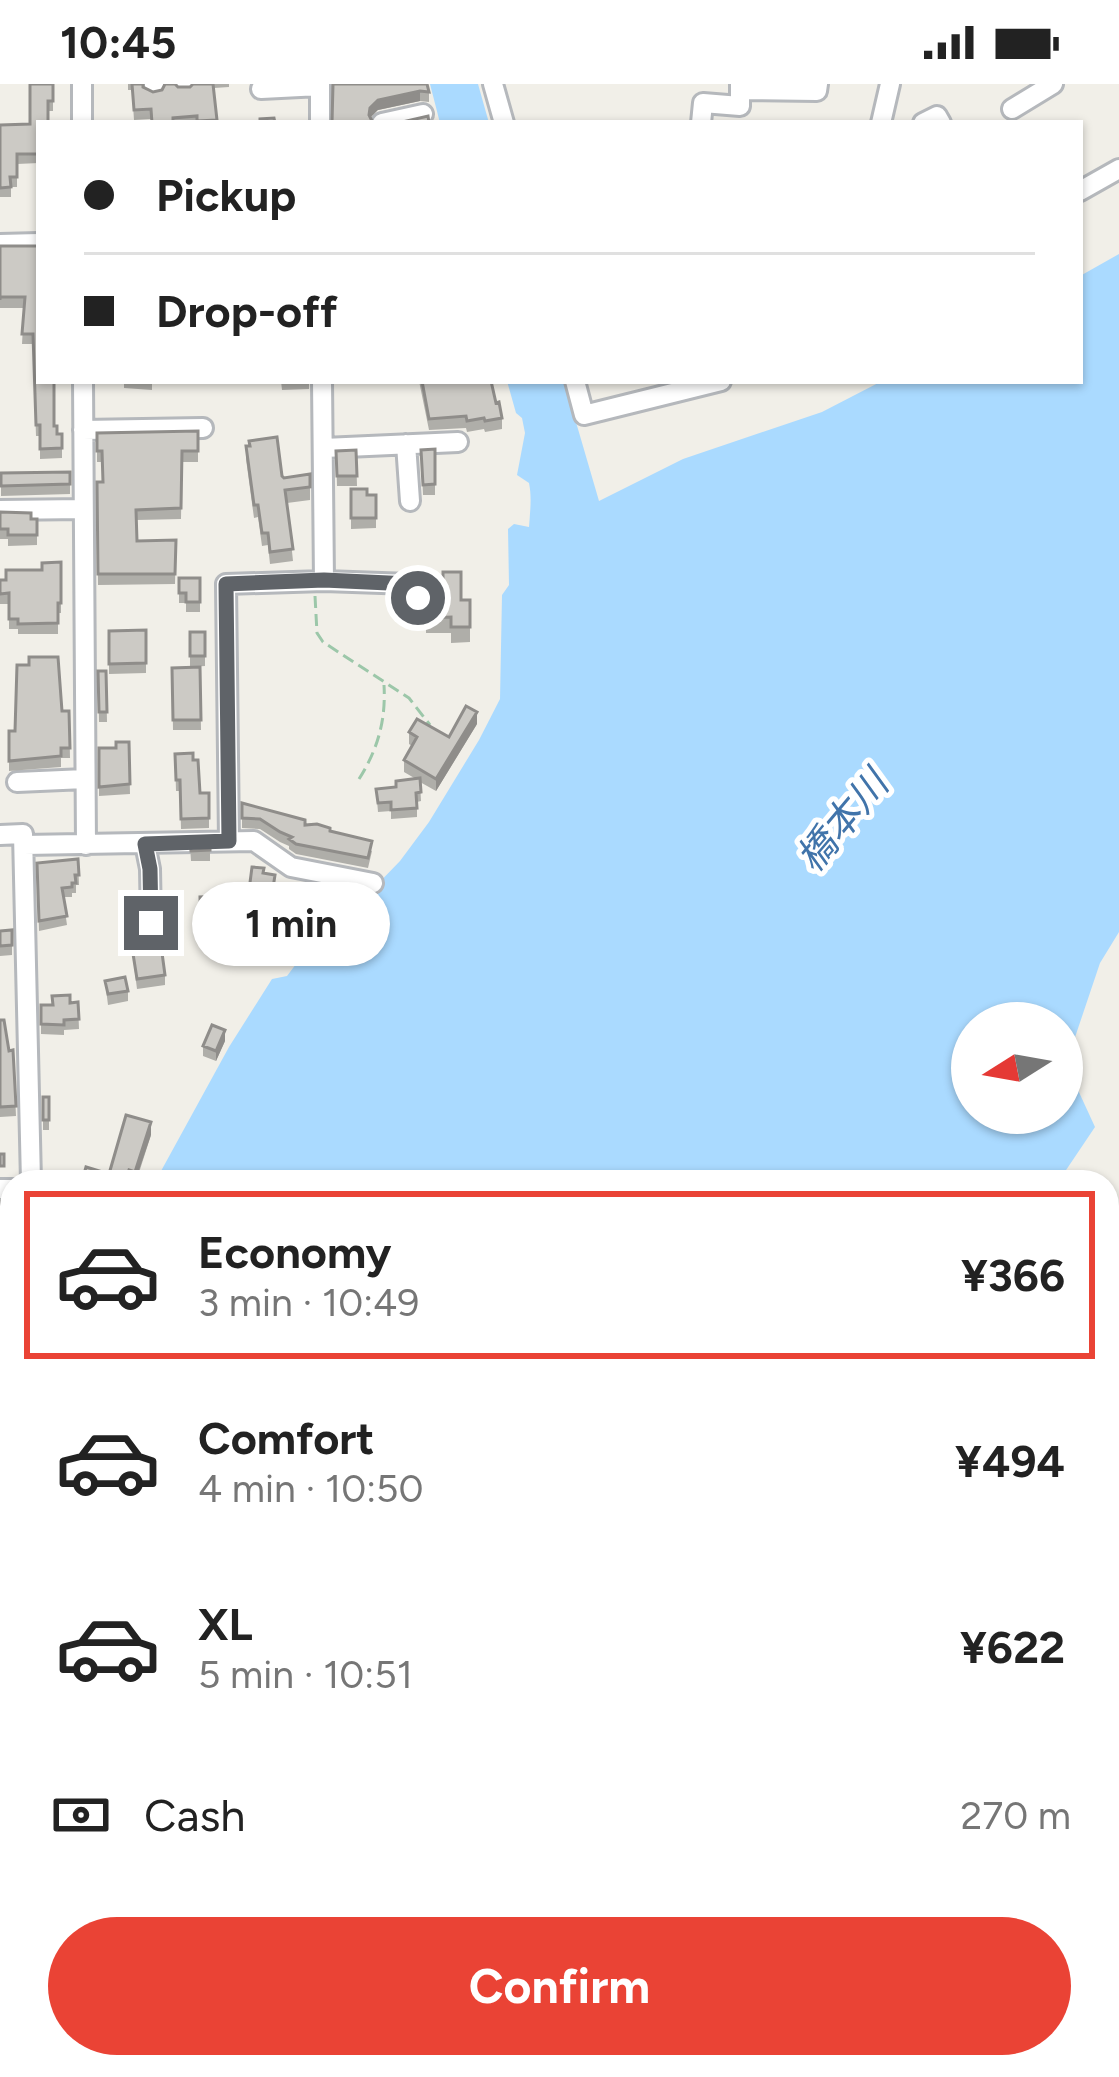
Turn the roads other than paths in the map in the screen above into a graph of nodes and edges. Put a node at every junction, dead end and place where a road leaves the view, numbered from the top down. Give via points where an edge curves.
1 (82, 84) edge
2 (493, 84) edge
3 (818, 84) edge
4 (890, 84) edge
5 (1053, 84) edge
6 (320, 85) edge
7 (740, 87) edge
8 (261, 89) dead end
9 (1012, 109) dead end
10 (423, 114) edge
11 (82, 120) edge
12 (320, 120) edge
13 (396, 120) edge
14 (503, 120) edge
15 (701, 120) edge
16 (882, 120) edge
17 (1119, 169) edge
18 (1083, 189) edge
19 (36, 243) edge
20 (0, 244) edge
21 (82, 384) edge
22 (322, 384) edge
23 (576, 384) edge
24 (709, 384) edge
25 (203, 428) edge
26 (83, 430) junction
27 (458, 442) dead end
28 (406, 444) junction
29 (324, 448) junction
30 (410, 501) dead end
31 (83, 509) junction
32 (0, 510) edge
33 (319, 581) junction
34 (418, 598) dead end
35 (86, 779) junction
36 (17, 782) dead end
37 (0, 835) edge
38 (229, 841) junction
39 (145, 844) junction
40 (24, 845) junction
41 (86, 845) junction
42 (373, 884) dead end
43 (151, 923) dead end
44 (31, 1170) edge

1 - 11 street
2 - 14 street
3 - 7 street via 817,91
4 - 16 street
5 - 9 street
6 - 8 street
6 - 12 street
7 - 15 street via 740,106 703,103
10 - 13 street
17 - 18 street
19 - 20 street
21 - 26 street
22 - 29 street
23 - 24 street via 584,415
25 - 26 street
26 - 31 street
27 - 28 street
28 - 29 street
28 - 30 street
29 - 33 street
31 - 32 street
31 - 35 street
33 - 34 street via 410,584
33 - 38 street via 226,584
35 - 36 street
35 - 41 street
37 - 40 street via 23,834
38 - 39 street
38 - 42 street via 254,842 291,867
39 - 41 street
39 - 43 street
40 - 41 street
40 - 44 street

